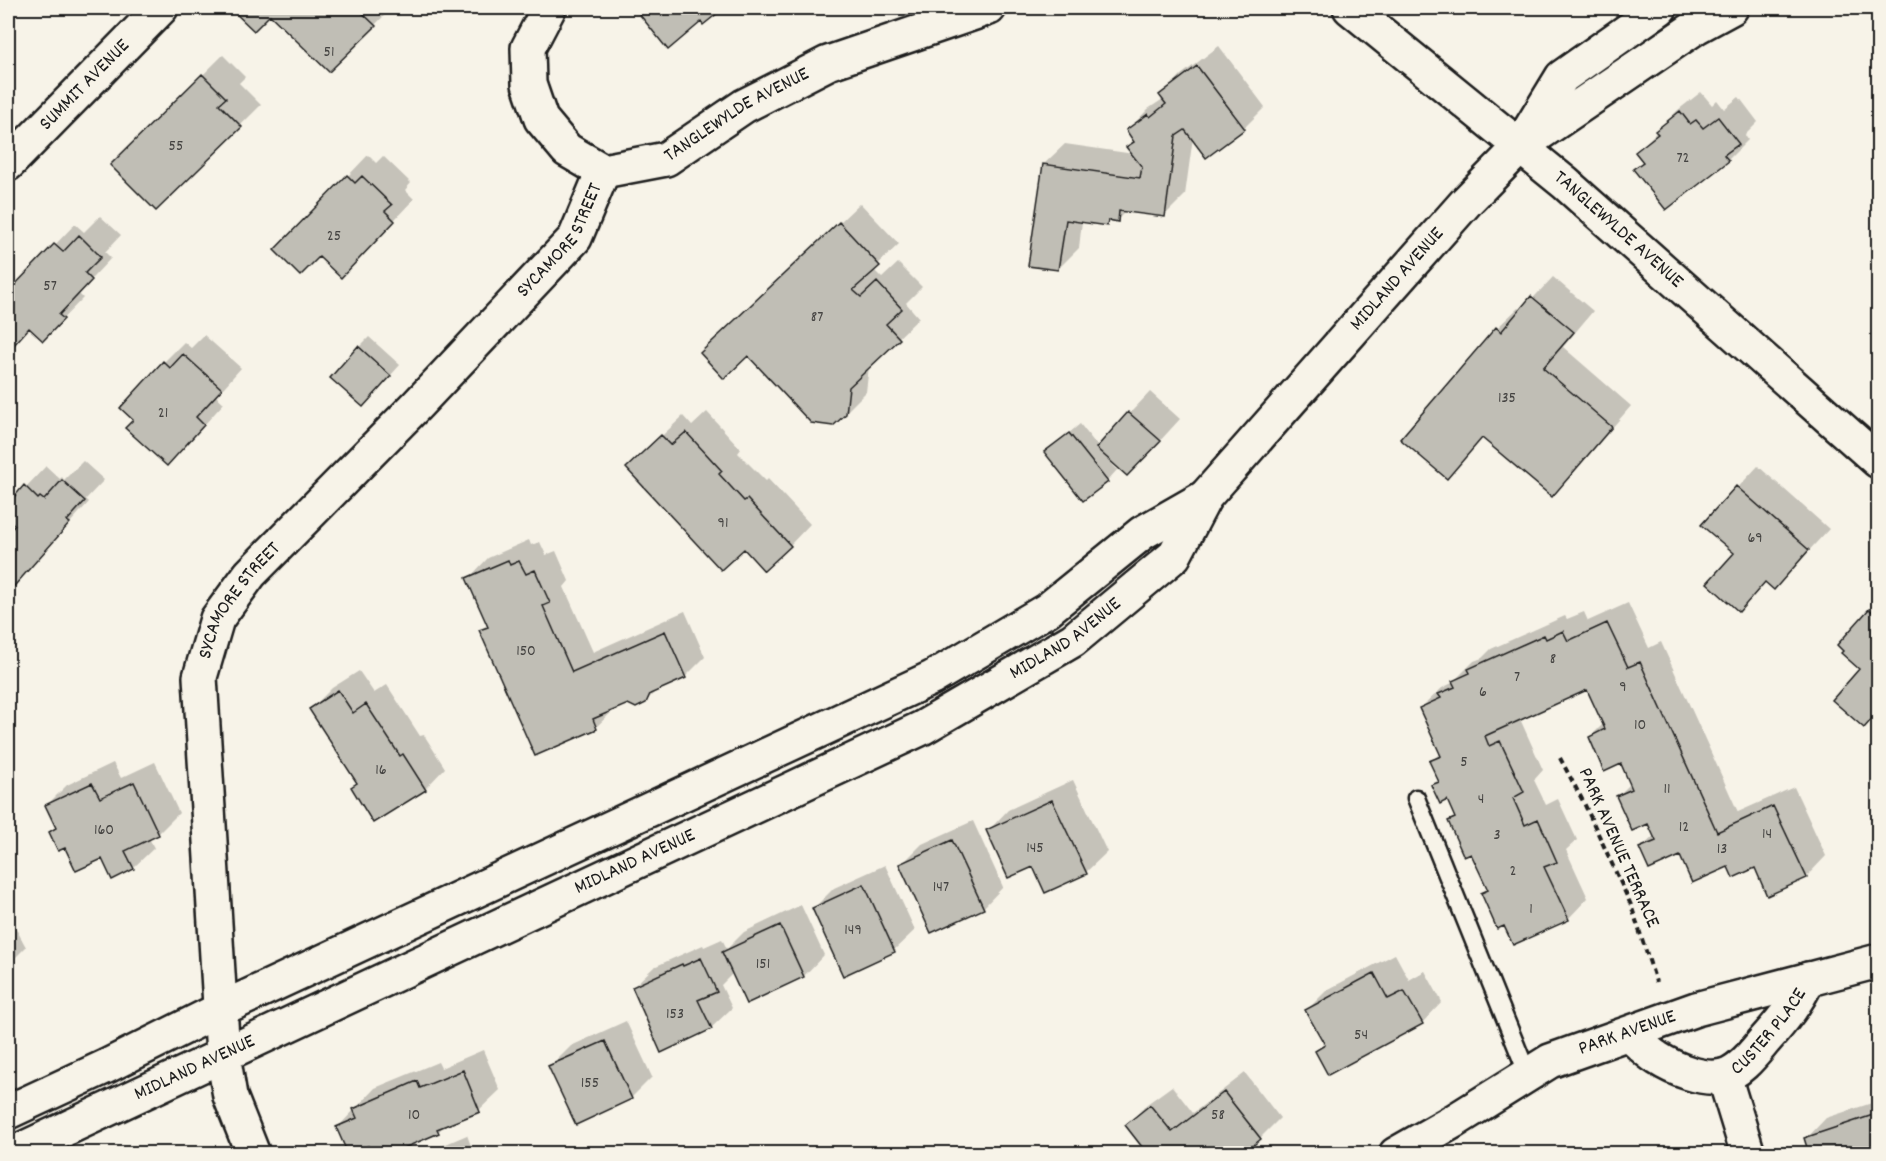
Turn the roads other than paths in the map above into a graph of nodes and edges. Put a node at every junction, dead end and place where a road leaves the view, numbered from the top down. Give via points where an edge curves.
1 (161, 8) edge
2 (549, 8) edge
3 (989, 8) edge
4 (1350, 8) edge
5 (1659, 8) edge
6 (1731, 8) edge
7 (1521, 146) junction
8 (8, 164) edge
9 (603, 171) junction
10 (1878, 461) edge
11 (1204, 497) junction
12 (1416, 798) dead end
13 (1878, 961) edge
14 (1808, 979) junction
15 (221, 1009) junction
16 (1629, 1034) junction
17 (223, 1054) junction
18 (1528, 1075) junction
19 (1724, 1076) junction
20 (8, 1112) edge
21 (12, 1154) edge
22 (253, 1154) edge
23 (1396, 1154) edge
24 (1748, 1154) edge

1 - 8 street, SUMMIT AVENUE
2 - 9 street via 528,48 530,84 538,111 567,150
3 - 9 street, TANGLEWYLDE AVENUE via 828,63 744,106 666,159
4 - 7 street, TANGLEWYLDE AVENUE
5 - 7 street, MIDLAND AVENUE via 1562,77
6 - 7 street, MIDLAND AVENUE via 1696,27
7 - 10 street, TANGLEWYLDE AVENUE
7 - 11 street, MIDLAND AVENUE via 1467,201
9 - 15 street, SYCAMORE STREET via 575,238 250,574 217,619 200,677
11 - 15 street, MIDLAND AVENUE via 1142,533 1047,610 932,678
11 - 17 street, MIDLAND AVENUE via 1174,556 1073,640 922,728
12 - 18 lane
13 - 14 street, PARK AVENUE
14 - 16 street, PARK AVENUE via 1696,1009
14 - 19 street, CUSTER PLACE via 1798,999 1756,1050
15 - 17 street, SYCAMORE STREET
15 - 20 street, MIDLAND AVENUE
16 - 18 street, PARK AVENUE via 1550,1061
16 - 19 street, CUSTER PLACE via 1656,1058 1686,1072
17 - 21 street, MIDLAND AVENUE
17 - 22 street, SYCAMORE STREET via 230,1096
18 - 23 street, PARK AVENUE
19 - 24 street, CUSTER PLACE

